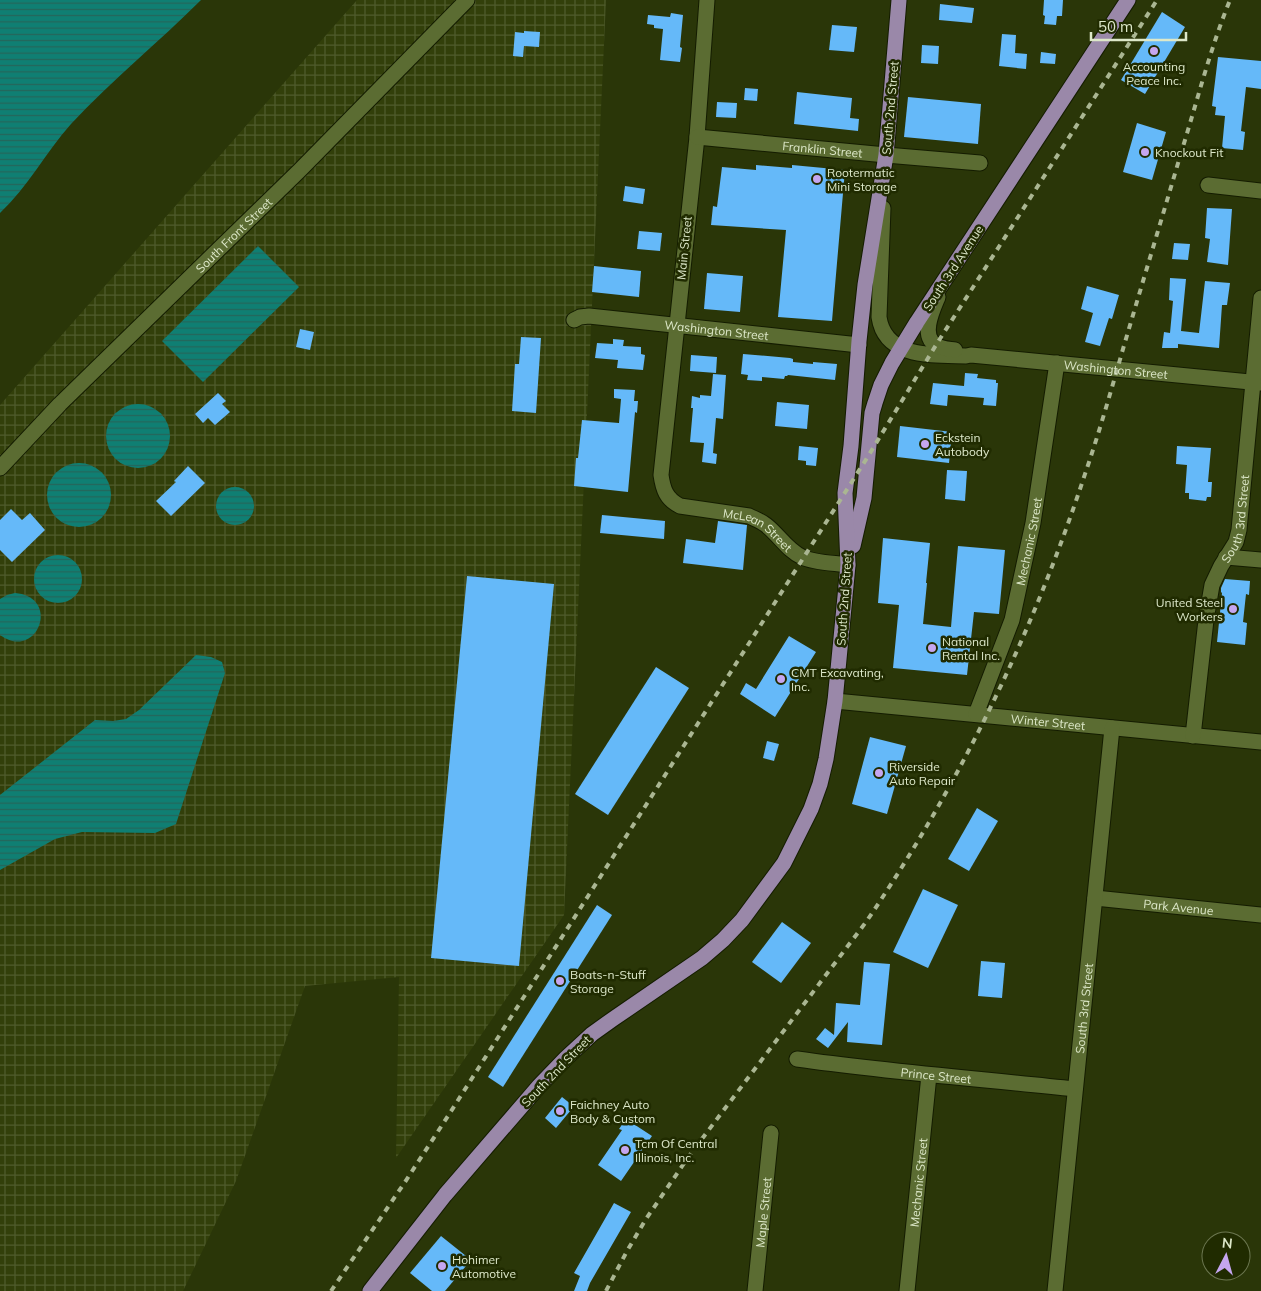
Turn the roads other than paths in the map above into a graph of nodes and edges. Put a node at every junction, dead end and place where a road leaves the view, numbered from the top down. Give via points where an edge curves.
1 (467, 0) edge
2 (707, 0) edge
3 (900, 0) edge
4 (1128, 0) edge
5 (697, 136) junction
6 (886, 155) junction
7 (980, 163) dead end
8 (884, 173) junction
9 (1208, 185) dead end
10 (1261, 191) edge
11 (943, 284) junction
12 (1261, 298) edge
13 (574, 320) dead end
14 (676, 325) junction
15 (859, 345) junction
16 (901, 348) junction
17 (971, 355) junction
18 (1058, 363) junction
19 (1257, 383) edge
20 (0, 468) edge
21 (666, 495) joint
22 (1226, 557) junction
23 (1261, 560) edge
24 (848, 565) junction
25 (835, 702) junction
26 (976, 714) junction
27 (1112, 728) junction
28 (1193, 736) junction
29 (1261, 742) edge
30 (1095, 898) junction
31 (1261, 915) edge
32 (797, 1059) dead end
33 (929, 1075) junction
34 (1075, 1089) junction
35 (771, 1133) dead end
36 (370, 1291) edge
37 (755, 1291) edge
38 (907, 1291) edge
39 (1055, 1291) edge

1 - 20 street, South Front Street via 300,170 60,404
2 - 5 street, Main Street
3 - 6 main road, South 2nd Street
4 - 11 main road, South 3rd Avenue
5 - 6 street, Franklin Street
5 - 14 street, Main Street
6 - 7 street, Franklin Street
6 - 8 main road, South 2nd Street
8 - 15 main road, South 2nd Street via 868,264
8 - 16 street via 878,311 887,337
9 - 10 street
11 - 16 main road, South 3rd Avenue
11 - 17 street, Washington Street via 929,321 928,333 936,345
12 - 19 street, South 3rd Street
13 - 14 street, Washington Street via 589,316
14 - 15 street, Washington Street
14 - 21 street, Main Street via 661,475
15 - 24 main road, South 2nd Street via 845,493
16 - 17 street, Washington Street via 930,355
16 - 24 main road, South 3rd Avenue via 885,375 873,408 864,498
17 - 18 street, Washington Street
18 - 19 street, Washington Street
18 - 26 street, Mechanic Street via 1033,524 1012,620
19 - 22 street, South 3rd Street via 1239,530 1236,542
21 - 24 street, McLean Street via 674,504 684,508 749,516 767,526 803,558
22 - 23 street
22 - 28 street, South 3rd Street via 1210,593
24 - 25 main road, South 2nd Street
25 - 26 street, Winter Street
25 - 36 main road, South 2nd Street via 826,759 811,809 784,863 742,920 702,958 592,1034 566,1058 446,1194
26 - 27 street, Winter Street
27 - 28 street, Winter Street
27 - 30 street, South 3rd Street
28 - 29 street, Winter Street
30 - 31 street, Park Avenue
30 - 34 street, South 3rd Street
32 - 33 street, Prince Street
33 - 34 street, Prince Street
33 - 38 street, Mechanic Street
34 - 39 street, South 3rd Street
35 - 37 street, Maple Street

